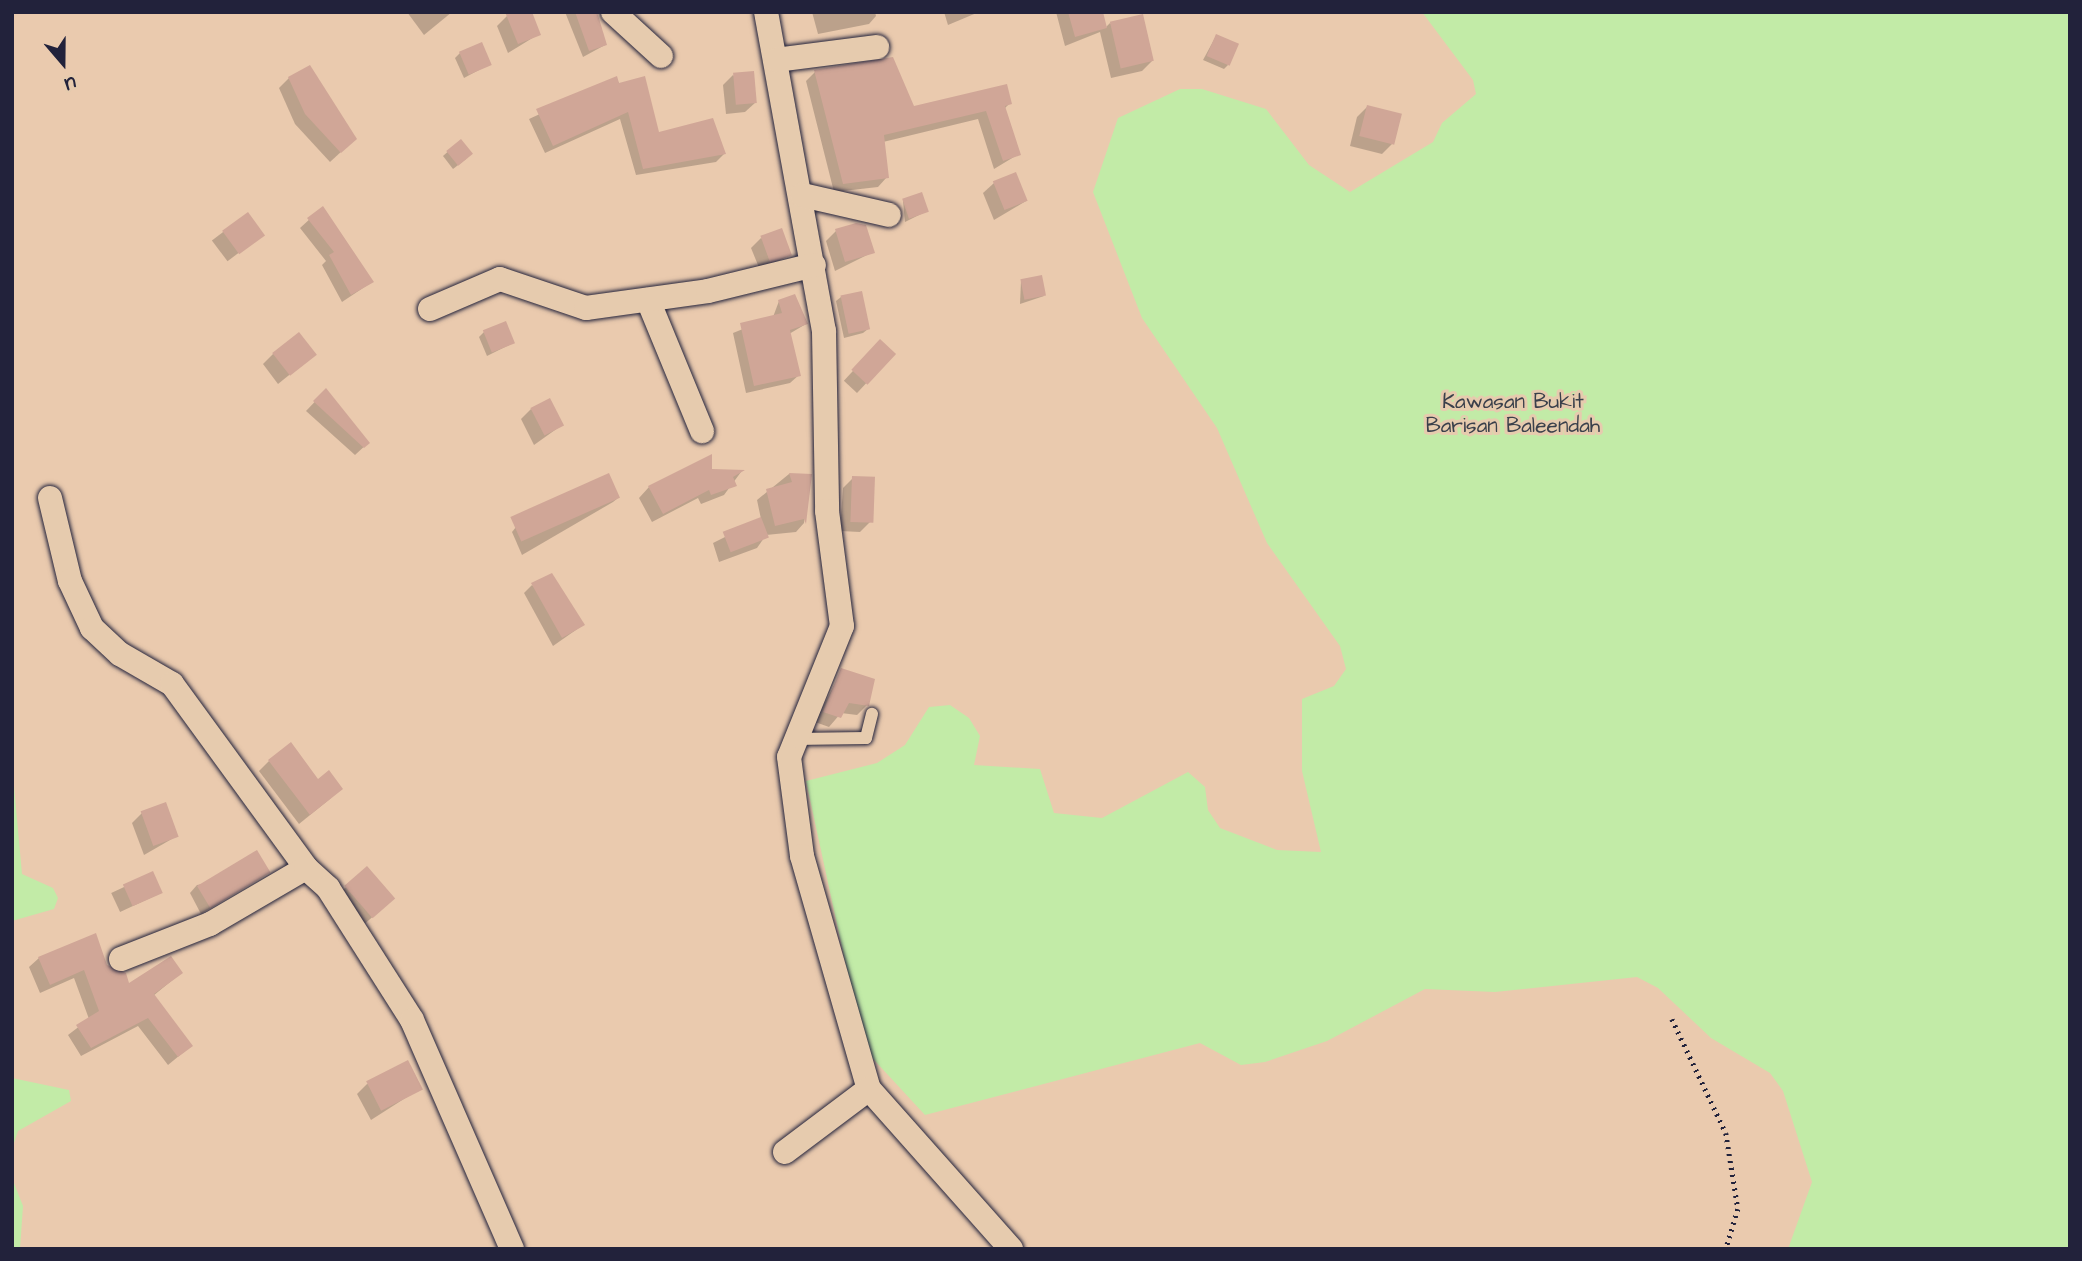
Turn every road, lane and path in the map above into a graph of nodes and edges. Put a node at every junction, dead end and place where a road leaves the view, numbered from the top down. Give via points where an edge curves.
1 (613, 12) edge
2 (766, 12) edge
3 (877, 47) dead end
4 (661, 56) dead end
5 (776, 60) junction
6 (802, 195) junction
7 (889, 215) dead end
8 (814, 265) junction
9 (648, 300) junction
10 (430, 309) dead end
11 (702, 431) dead end
12 (50, 498) dead end
13 (873, 714) dead end
14 (794, 739) junction
15 (306, 868) junction
16 (121, 958) dead end
17 (1672, 1019) dead end
18 (869, 1090) junction
19 (785, 1152) dead end
20 (512, 1249) edge
21 (1012, 1249) edge
22 (1726, 1249) edge

1 - 4 street
2 - 5 street
3 - 5 street
5 - 6 street
6 - 7 street
6 - 8 street
8 - 9 street
8 - 14 street via 829,412 827,511 842,631
9 - 10 street via 586,307 500,279
9 - 11 street
12 - 15 street via 69,581 92,628 120,654 172,684
13 - 14 lane via 866,738
14 - 18 street via 789,780 806,873
15 - 16 street via 210,924
15 - 20 street via 328,888 412,1020
17 - 22 path via 1728,1142 1738,1209
18 - 19 street
18 - 21 street

